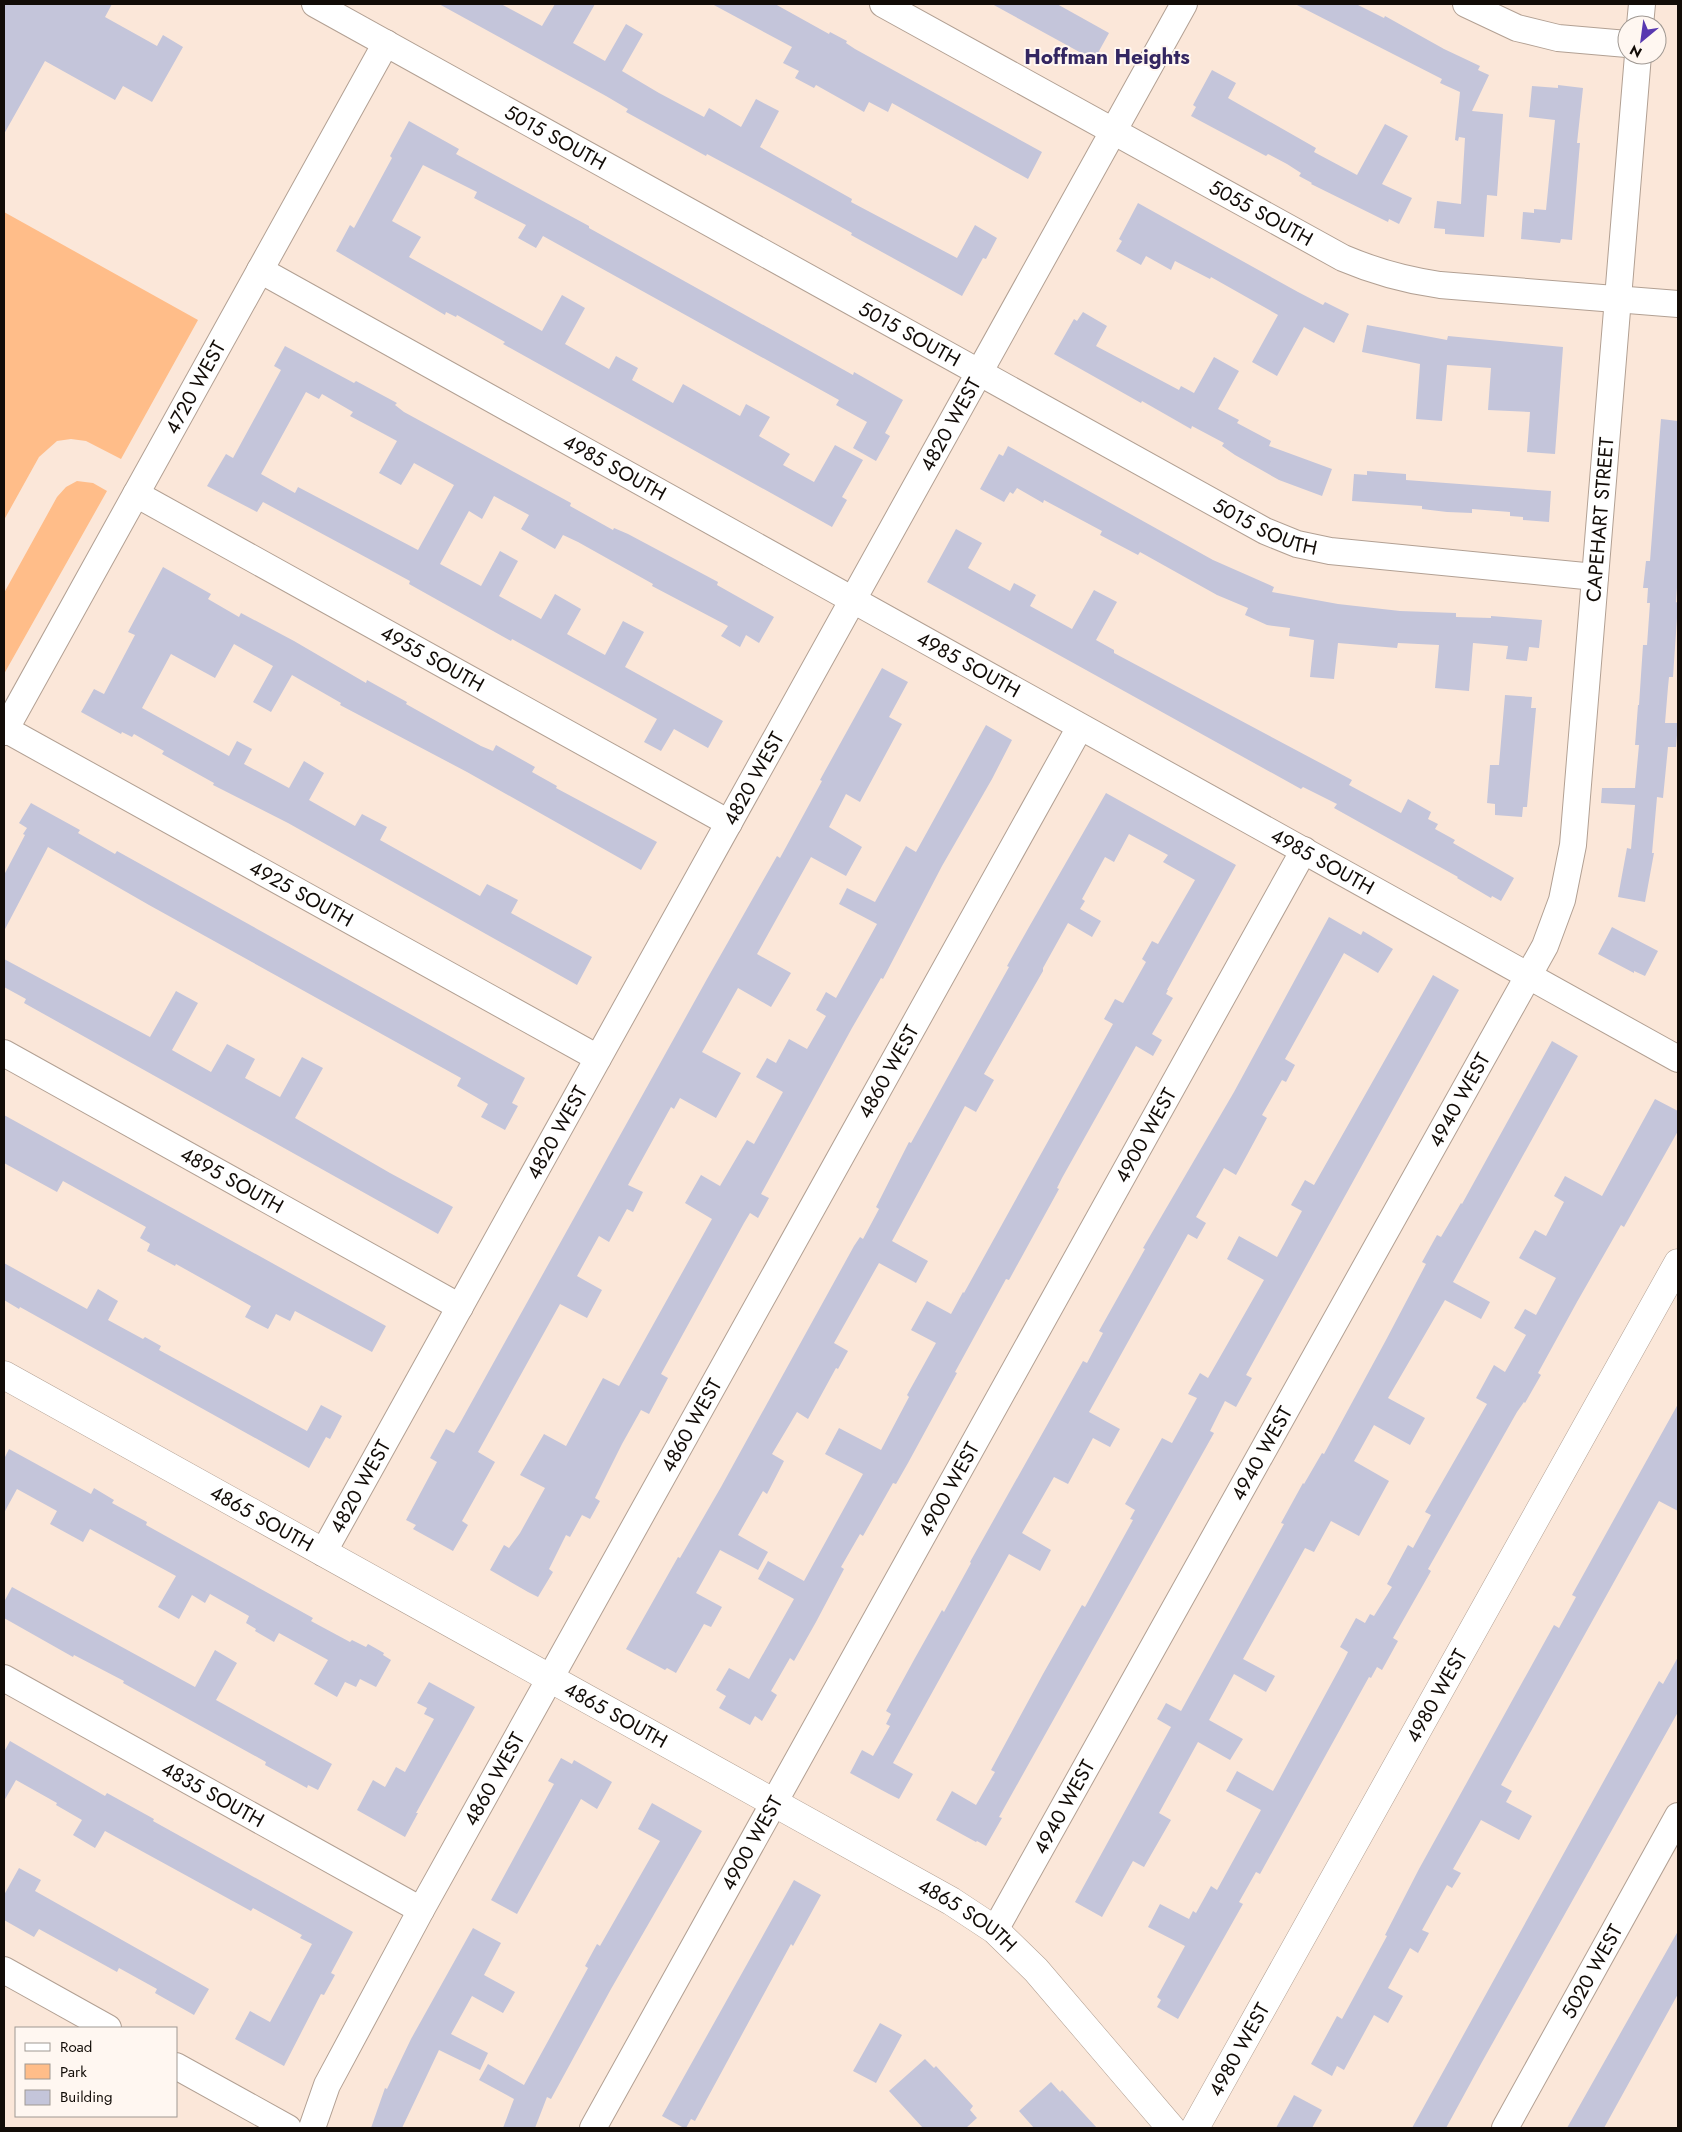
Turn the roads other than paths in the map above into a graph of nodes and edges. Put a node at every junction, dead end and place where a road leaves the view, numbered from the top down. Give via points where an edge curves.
1 (315, 4) edge
2 (883, 4) edge
3 (1184, 4) edge
4 (1466, 4) edge
5 (386, 43) junction
6 (1617, 43) edge
7 (1637, 65) edge
8 (1113, 132) junction
9 (260, 270) junction
10 (1617, 300) junction
11 (1678, 304) edge
12 (979, 372) junction
13 (136, 494) junction
14 (1595, 577) junction
15 (852, 600) junction
16 (1080, 727) junction
17 (5, 731) edge
18 (728, 823) junction
19 (1304, 850) junction
20 (1527, 976) junction
21 (4, 1053) edge
22 (598, 1058) junction
23 (1678, 1059) edge
24 (1678, 1263) edge
25 (460, 1307) junction
26 (4, 1375) edge
27 (323, 1553) junction
28 (4, 1678) edge
29 (550, 1678) junction
30 (774, 1803) junction
31 (1678, 1816) edge
32 (421, 1910) junction
33 (995, 1930) junction
34 (4, 1970) edge
35 (106, 2027) edge
36 (178, 2067) edge
37 (288, 2128) edge
38 (312, 2128) edge
39 (593, 2128) edge
40 (1171, 2128) edge
41 (1195, 2128) edge
42 (1505, 2128) edge

1 - 5 street, 5015 SOUTH
2 - 8 street, 5055 SOUTH
3 - 8 street, 4820 WEST
4 - 6 street via 1517,28 1558,38
5 - 9 street, 4720 WEST
5 - 12 street, 5015 SOUTH
7 - 10 street, CAPEHART STREET
8 - 10 street, 5055 SOUTH via 1343,258 1375,272 1440,285
8 - 12 street, 4820 WEST
9 - 13 street, 4720 WEST
9 - 15 street, 4985 SOUTH
10 - 11 street, 5055 SOUTH
10 - 14 street, CAPEHART STREET
12 - 14 street, 5015 SOUTH via 1265,531 1297,544 1389,558
12 - 15 street, 4820 WEST
13 - 17 street, 4720 WEST
13 - 18 street, 4955 SOUTH
14 - 20 street, CAPEHART STREET via 1573,845 1562,900 1545,946
15 - 16 street, 4985 SOUTH
15 - 18 street, 4820 WEST
16 - 19 street, 4985 SOUTH
16 - 29 street, 4860 WEST
17 - 22 street, 4925 SOUTH
18 - 22 street, 4820 WEST
19 - 20 street, 4985 SOUTH
19 - 30 street, 4900 WEST
20 - 23 street, 4985 SOUTH
20 - 33 street, 4940 WEST
21 - 25 street, 4895 SOUTH
22 - 25 street, 4820 WEST
24 - 41 street, 4980 WEST
25 - 27 street, 4820 WEST
26 - 27 street, 4865 SOUTH
27 - 29 street, 4865 SOUTH
28 - 32 street, 4835 SOUTH
29 - 30 street, 4865 SOUTH
29 - 32 street, 4860 WEST
30 - 33 street, 4865 SOUTH via 951,1901
30 - 39 street, 4900 WEST
31 - 42 street, 5020 WEST
32 - 38 street, 4860 WEST via 327,2085
33 - 40 street, 4865 SOUTH via 1036,1970
34 - 35 street
36 - 37 street

